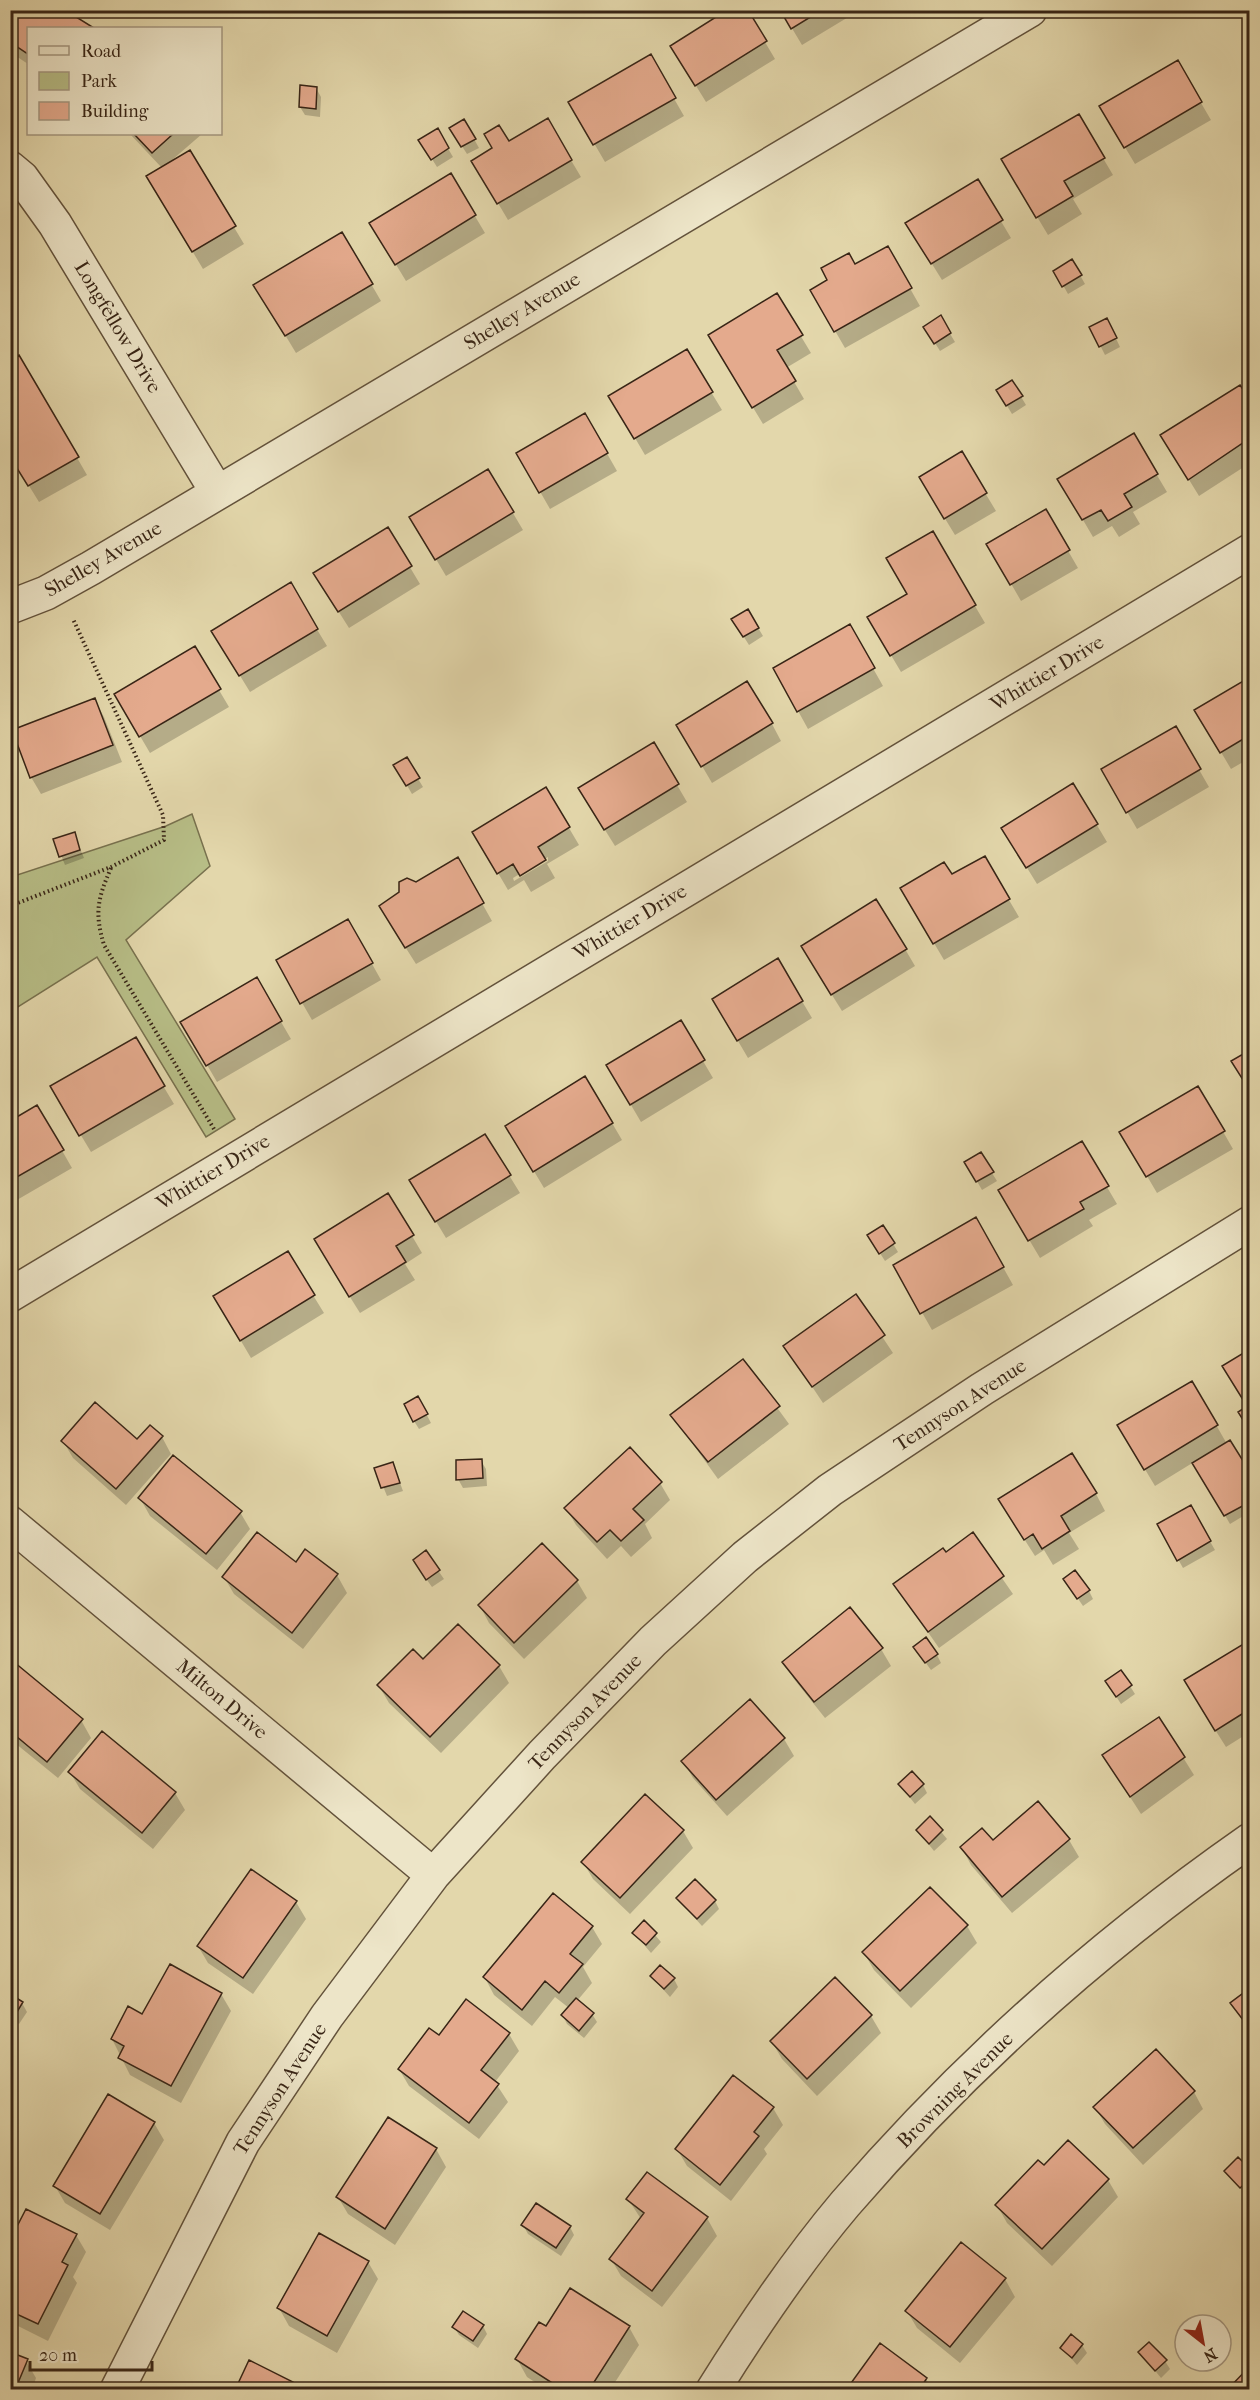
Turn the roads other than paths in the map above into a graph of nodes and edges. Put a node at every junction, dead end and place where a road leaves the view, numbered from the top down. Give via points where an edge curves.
1 (1030, 10) edge
2 (10, 168) edge
3 (217, 492) junction
4 (1250, 551) edge
5 (10, 607) edge
6 (1250, 1223) edge
7 (10, 1295) edge
8 (10, 1523) edge
9 (1250, 1840) edge
10 (433, 1875) junction
11 (117, 2390) edge
12 (713, 2390) edge

1 - 3 street, Shelley Avenue
2 - 3 street, Longfellow Drive via 22,178 55,224
3 - 5 street, Shelley Avenue via 58,586
4 - 7 street, Whittier Drive
6 - 10 street, Tennyson Avenue via 982,1389 830,1490 745,1557 653,1641
8 - 10 street, Milton Drive
9 - 12 street, Browning Avenue via 1126,1933 1031,2013 934,2108 844,2205 750,2332
10 - 11 street, Tennyson Avenue via 327,2016 243,2142

